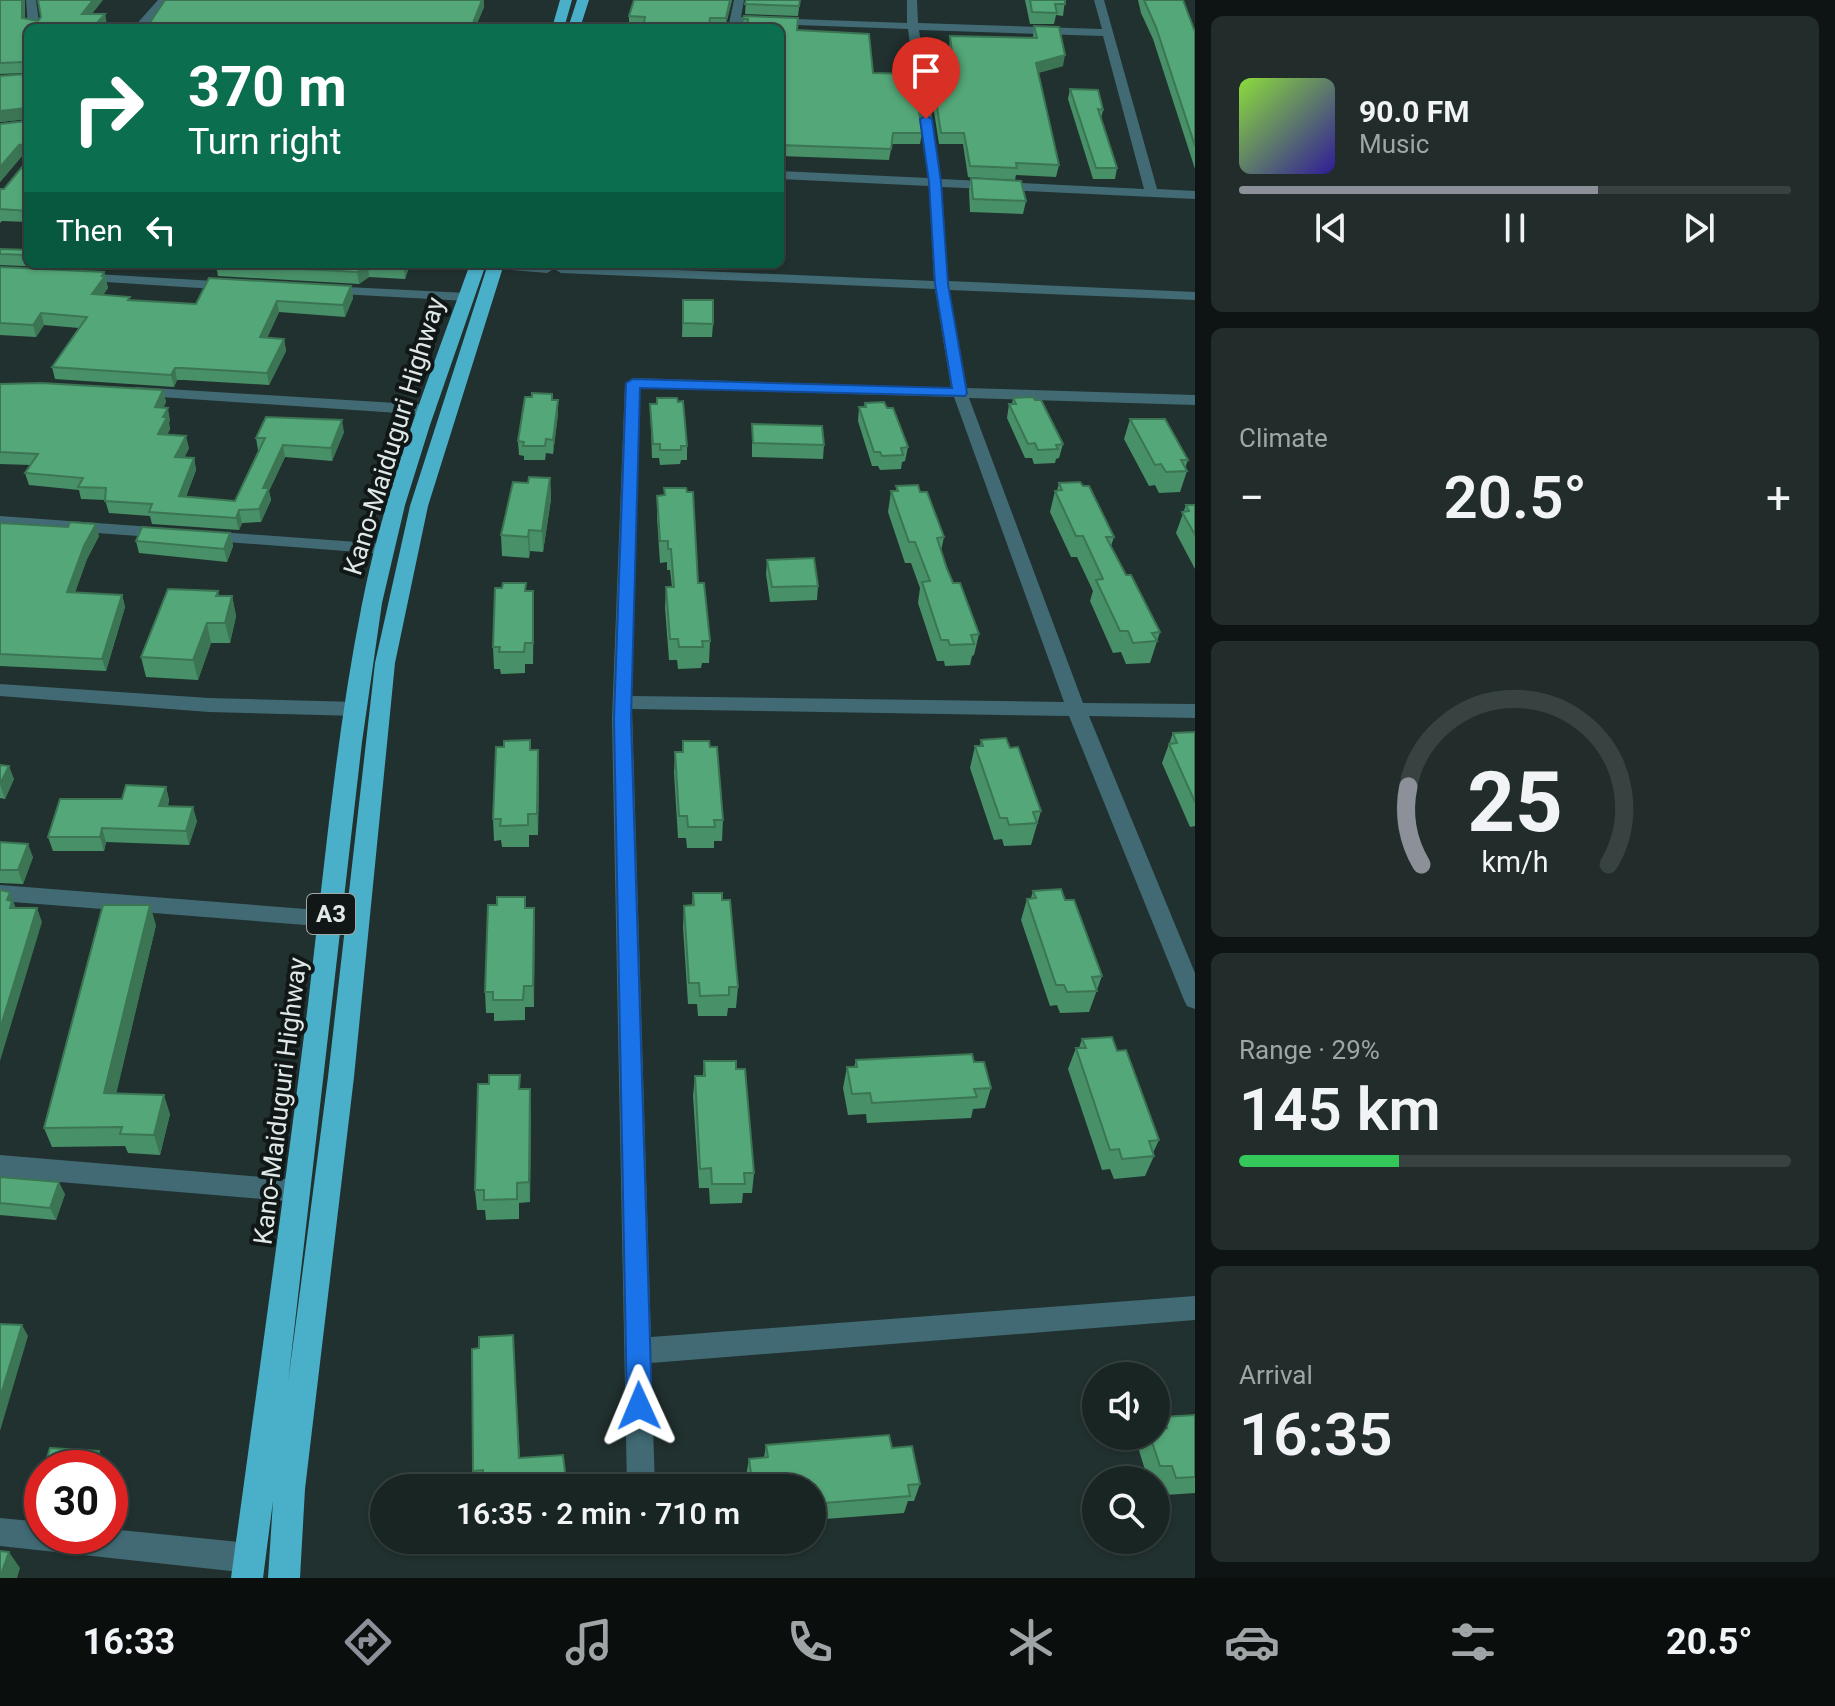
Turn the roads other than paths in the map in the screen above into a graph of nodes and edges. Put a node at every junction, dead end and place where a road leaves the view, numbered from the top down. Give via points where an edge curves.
1 (31, 0) edge
2 (164, 0) edge
3 (566, 0) edge
4 (583, 0) edge
5 (739, 0) edge
6 (912, 0) edge
7 (1099, 0) edge
8 (34, 24) edge
9 (143, 24) edge
10 (559, 24) edge
11 (575, 24) edge
12 (735, 24) edge
13 (784, 25) edge
14 (913, 26) junction
15 (1108, 33) junction
16 (784, 175) edge
17 (935, 182) junction
18 (1152, 194) junction
19 (1195, 195) edge
20 (477, 268) edge
21 (495, 268) edge
22 (542, 268) edge
23 (59, 275) edge
24 (941, 284) junction
25 (242, 286) edge
26 (318, 290) edge
27 (1195, 296) edge
28 (467, 297) junction
29 (127, 391) edge
30 (960, 393) junction
31 (1195, 400) edge
32 (428, 410) junction
33 (0, 521) edge
34 (385, 549) junction
35 (0, 690) edge
36 (623, 702) junction
37 (357, 709) junction
38 (1077, 711) junction
39 (1195, 711) edge
40 (0, 893) edge
41 (331, 919) junction
42 (1195, 1000) edge
43 (0, 1166) edge
44 (298, 1191) junction
45 (1195, 1308) edge
46 (638, 1351) junction
47 (641, 1474) edge
48 (0, 1532) edge
49 (248, 1568) edge
50 (284, 1578) edge

1 - 8 street
2 - 9 street
3 - 10 highway
4 - 11 highway
5 - 12 street
6 - 14 street
7 - 15 street
13 - 14 street
14 - 15 street
14 - 17 street
15 - 18 street
16 - 17 street
17 - 18 street
17 - 24 street
18 - 19 street
20 - 28 highway, Kano-Maiduguri Highway / A3
21 - 50 highway, Kano-Maiduguri Highway / A3 via 419,506 385,663 341,1077 289,1489
22 - 24 street
23 - 25 street
24 - 27 street
24 - 30 street
26 - 28 street
28 - 32 highway, Kano-Maiduguri Highway / A3
29 - 32 street
30 - 31 street
30 - 36 street via 633,383
30 - 38 street
32 - 34 highway, Kano-Maiduguri Highway / A3
33 - 34 street
34 - 37 highway, Kano-Maiduguri Highway / A3
35 - 37 street
36 - 38 street
36 - 46 street
37 - 41 highway, Kano-Maiduguri Highway / A3
38 - 39 street
38 - 42 street
40 - 41 street
41 - 44 highway, Kano-Maiduguri Highway / A3
43 - 44 street
44 - 49 highway, Kano-Maiduguri Highway / A3
45 - 46 street
46 - 47 street
48 - 49 street

